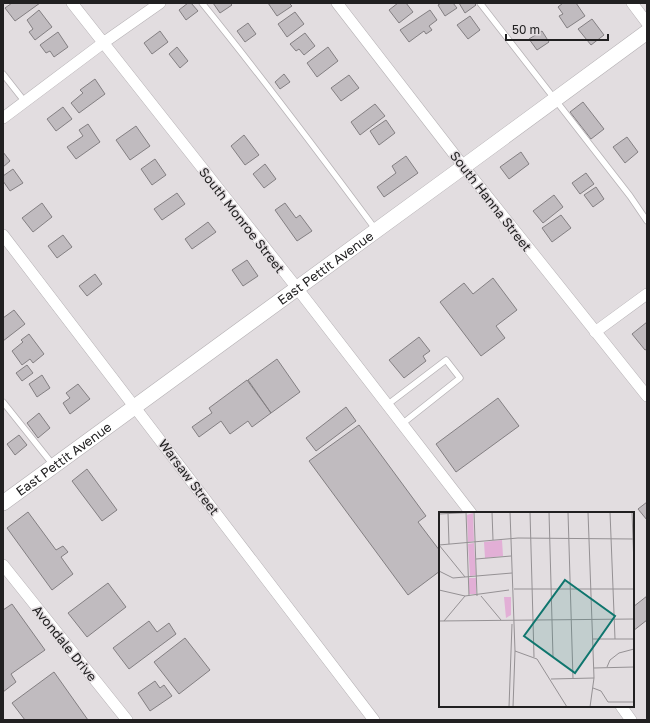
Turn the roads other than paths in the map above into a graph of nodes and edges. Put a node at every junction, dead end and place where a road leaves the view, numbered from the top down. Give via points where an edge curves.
1 (72, 3) edge
2 (160, 3) edge
3 (202, 3) edge
4 (337, 3) edge
5 (480, 3) edge
6 (632, 3) edge
7 (647, 23) edge
8 (647, 32) edge
9 (103, 43) junction
10 (3, 74) edge
11 (555, 99) junction
12 (25, 102) junction
13 (3, 118) edge
14 (464, 167) junction
15 (647, 221) edge
16 (376, 230) junction
17 (3, 235) edge
18 (297, 288) junction
19 (647, 294) edge
20 (595, 332) junction
21 (647, 396) edge
22 (3, 402) edge
23 (387, 405) junction
24 (134, 406) junction
25 (402, 424) junction
26 (54, 466) junction
27 (3, 503) edge
28 (470, 512) edge
29 (3, 565) edge
30 (621, 707) edge
31 (127, 720) edge
32 (374, 720) edge
33 (631, 720) edge

1 - 9 street, South Monroe Street
2 - 9 street
3 - 16 lane via 310,140
4 - 14 street, South Hanna Street
5 - 11 lane
6 - 7 street
8 - 11 street, East Pettit Avenue
9 - 12 street
9 - 18 street, South Monroe Street
10 - 12 lane
11 - 14 street, East Pettit Avenue
11 - 15 lane
12 - 13 street
14 - 16 street, East Pettit Avenue
14 - 20 street, South Hanna Street
16 - 18 street, East Pettit Avenue
17 - 24 street, Warsaw Street
18 - 23 street, South Monroe Street
18 - 24 street, East Pettit Avenue
19 - 20 street
20 - 21 street, South Hanna Street
22 - 26 lane
23 - 25 street, South Monroe Street
23 - 25 lane via 446,360 460,378
24 - 26 street, East Pettit Avenue
24 - 32 street, Warsaw Street
25 - 28 street, South Monroe Street
26 - 27 street, East Pettit Avenue
29 - 31 street, Avondale Drive
30 - 33 street

